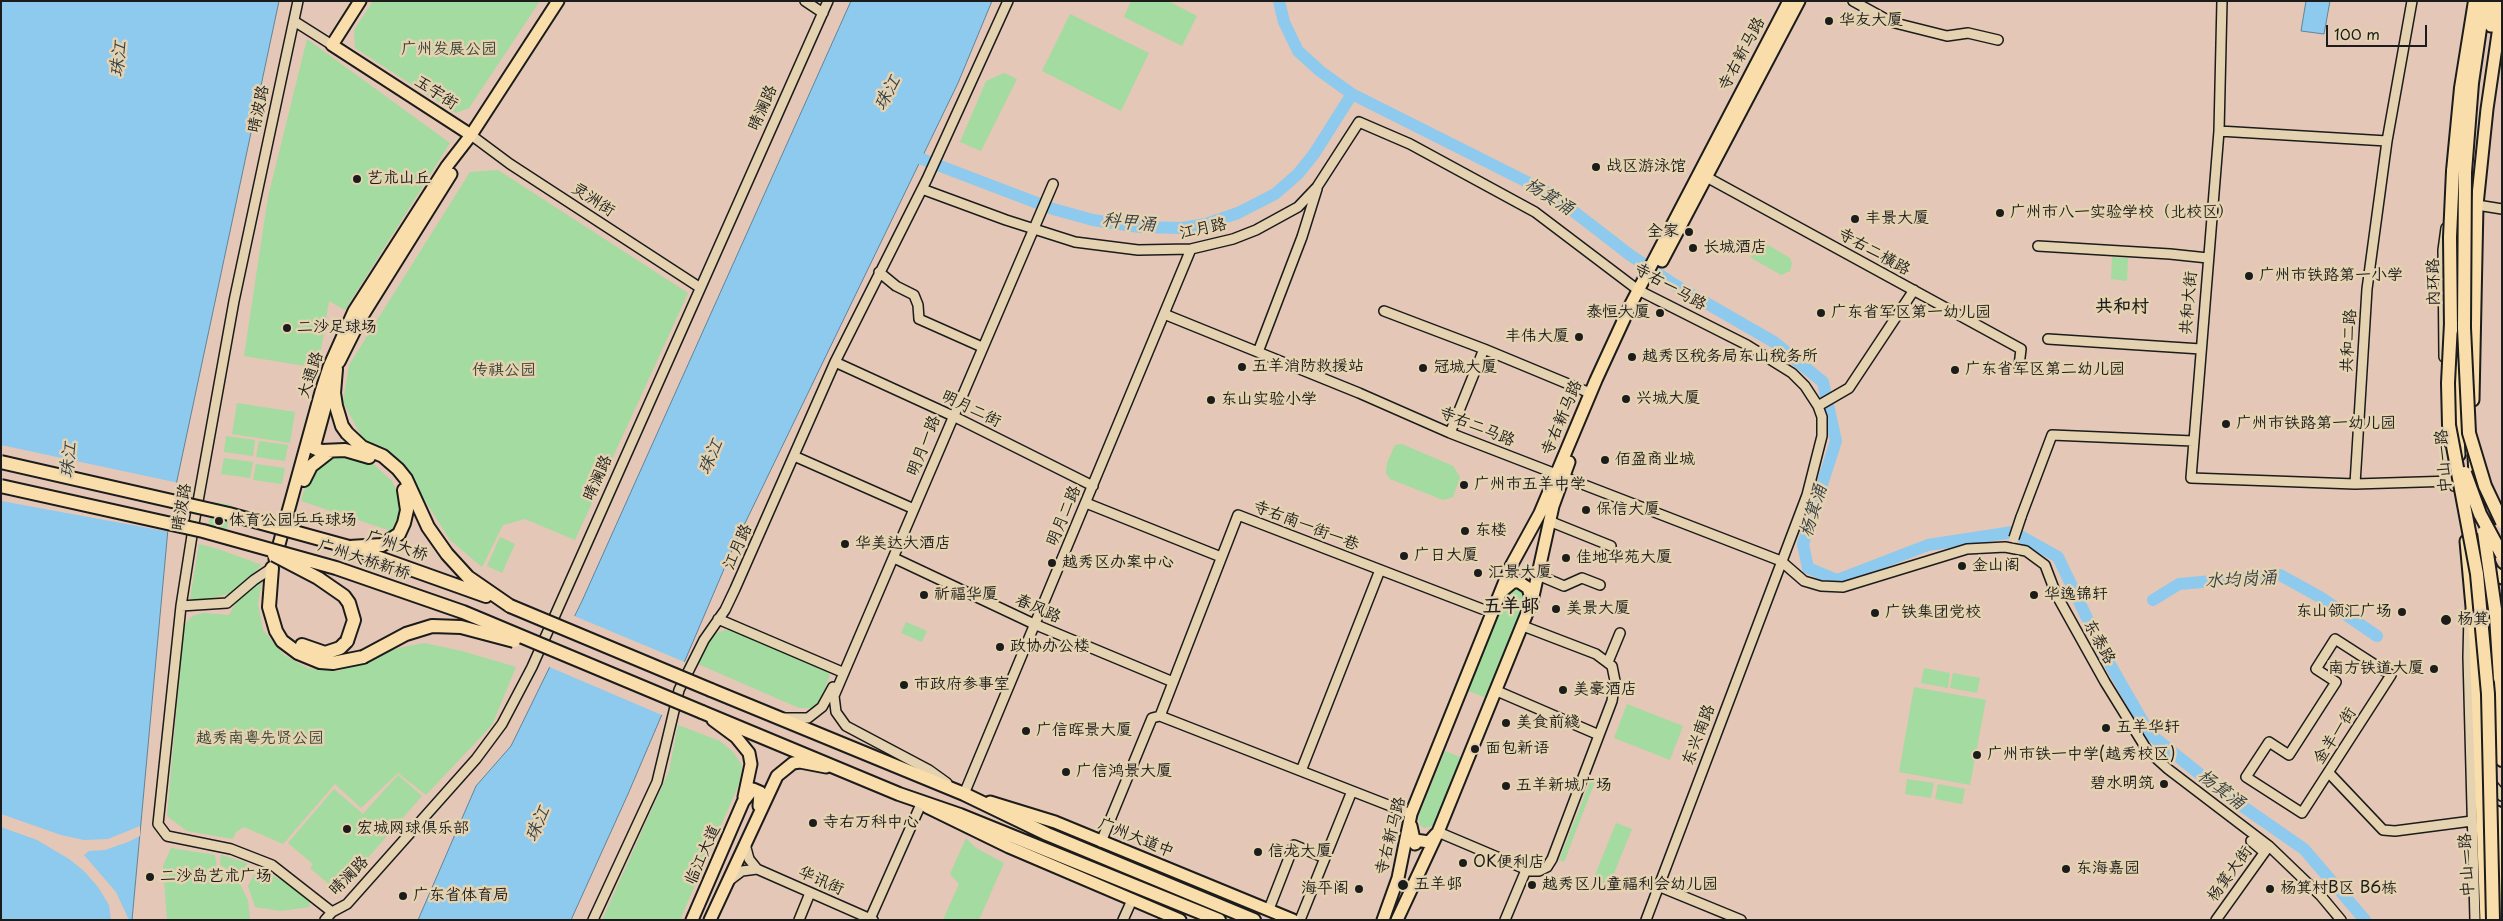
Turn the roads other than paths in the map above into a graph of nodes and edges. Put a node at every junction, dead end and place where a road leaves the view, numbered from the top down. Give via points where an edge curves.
1 (298, 1) edge
2 (360, 1) edge
3 (558, 1) edge
4 (805, 1) edge
5 (828, 1) edge
6 (1008, 1) edge
7 (1789, 1) edge
8 (1799, 1) edge
9 (1853, 1) edge
10 (2222, 1) edge
11 (2412, 1) edge
12 (2477, 1) edge
13 (2484, 1) edge
14 (2494, 1) edge
15 (2502, 6) edge
16 (822, 13) junction
17 (294, 20) junction
18 (2500, 23) edge
19 (1998, 40) dead end
20 (332, 45) junction
21 (1359, 122) joint
22 (2218, 131) junction
23 (471, 135) junction
24 (2387, 141) junction
25 (1703, 175) junction
26 (2479, 182) junction
27 (1053, 184) dead end
28 (1317, 187) junction
29 (922, 189) junction
30 (2455, 204) junction
31 (2477, 205) junction
32 (2502, 209) edge
33 (1034, 230) junction
34 (2038, 246) dead end
35 (1191, 250) junction
36 (2208, 258) junction
37 (879, 272) junction
38 (699, 287) junction
39 (1643, 289) junction
40 (1914, 290) junction
41 (1384, 311) dead end
42 (1164, 314) junction
43 (2451, 323) junction
44 (2048, 339) dead end
45 (982, 347) junction
46 (2201, 348) junction
47 (1484, 349) junction
48 (1258, 352) junction
49 (2454, 358) junction
50 (835, 362) junction
51 (2018, 366) dead end
52 (336, 369) junction
53 (2444, 389) junction
54 (1590, 393) junction
55 (1818, 406) junction
56 (952, 416) junction
57 (1450, 433) junction
58 (2469, 433) junction
59 (2193, 441) junction
60 (311, 444) junction
61 (329, 452) junction
62 (369, 453) junction
63 (794, 456) junction
64 (2460, 457) junction
65 (1, 462) edge
66 (2474, 474) junction
67 (1559, 476) junction
68 (304, 480) junction
69 (2453, 481) junction
70 (2355, 484) junction
71 (1, 486) edge
72 (1093, 486) junction
73 (1086, 503) junction
74 (2463, 503) junction
75 (914, 509) junction
76 (2478, 514) dead end
77 (1549, 521) junction
78 (2501, 525) edge
79 (2479, 536) dead end
80 (252, 544) junction
81 (1611, 546) dead end
82 (349, 547) junction
83 (2011, 548) junction
84 (2502, 555) edge
85 (1221, 557) junction
86 (894, 558) junction
87 (1781, 561) junction
88 (274, 569) junction
89 (1380, 570) junction
90 (2495, 573) edge
91 (1538, 575) junction
92 (1600, 585) dead end
93 (2471, 590) junction
94 (1501, 592) junction
95 (1532, 601) junction
96 (182, 606) junction
97 (510, 606) junction
98 (1482, 609) dead end
99 (718, 619) junction
100 (1034, 624) junction
101 (2502, 624) edge
102 (1523, 626) junction
103 (1620, 633) dead end
104 (2502, 637) edge
105 (2491, 652) junction
106 (566, 655) junction
107 (1608, 662) junction
108 (842, 672) junction
109 (1173, 682) junction
110 (711, 690) joint
111 (1497, 691) junction
112 (702, 712) junction
113 (1160, 716) junction
114 (2490, 717) junction
115 (780, 718) junction
116 (1599, 735) junction
117 (2502, 760) edge
118 (2480, 763) junction
119 (844, 771) junction
120 (1301, 771) junction
121 (2329, 773) junction
122 (1352, 791) junction
123 (2499, 793) edge
124 (964, 794) junction
125 (743, 802) junction
126 (918, 802) junction
127 (1411, 814) junction
128 (2500, 814) edge
129 (757, 815) junction
130 (2472, 821) junction
131 (1438, 832) junction
132 (2482, 837) junction
133 (2251, 841) dead end
134 (1101, 842) junction
135 (745, 843) junction
136 (2267, 849) junction
137 (1326, 858) junction
138 (756, 869) junction
139 (1526, 870) junction
140 (726, 883) junction
141 (1658, 886) junction
142 (810, 892) junction
143 (1132, 900) junction
144 (1269, 910) junction
145 (332, 912) junction
146 (1399, 918) edge
147 (871, 919) edge
148 (324, 920) edge
149 (593, 920) edge
150 (692, 920) edge
151 (710, 920) edge
152 (799, 920) edge
153 (1123, 920) edge
154 (1180, 920) edge
155 (1219, 920) edge
156 (1254, 920) edge
157 (1293, 920) edge
158 (1300, 920) edge
159 (1383, 920) edge
160 (1505, 920) edge
161 (1646, 920) edge
162 (1741, 920) edge
163 (2216, 920) edge
164 (2341, 920) edge
165 (2475, 920) edge
166 (2486, 920) edge
167 (2493, 920) edge
168 (2499, 920) edge

1 - 17 street, 晴波路
2 - 20 main road
3 - 23 main road, 大通路
4 - 16 street
5 - 16 street, 晴澜路
6 - 29 street, 江月路
7 - 25 main road, 寺右新马路
8 - 25 main road, 寺右新马路
9 - 19 street via 1891,22 1947,36 1968,33
10 - 22 street, 共和大街
11 - 24 street, 共和二路
12 - 30 main road, 中山一路 via 2462,104
12 - 43 highway, 内环路, bridge via 2461,88 2454,154 2450,238
13 - 58 highway, 内环路, bridge via 2472,83 2465,172 2464,328
14 - 26 main road via 2481,111
15 - 18 main road, 中山一路
16 - 38 street, 晴澜路
17 - 20 street
17 - 96 street, 晴波路 via 234,301
18 - 26 main road, 中山一路
20 - 23 main road, 玉宇街
21 - 28 street, 江月路
21 - 39 street, 寺右一马路 via 1410,144 1535,212
22 - 24 street
22 - 36 street, 共和大街
23 - 38 street, 灵洲街
23 - 52 main road, 大通路 via 465,152 361,318
23 - 60 main road, 大通路 via 354,311 329,367
24 - 70 street, 共和二路 via 2367,289
25 - 39 main road, 寺右新马路
25 - 40 street, 寺右二横路
26 - 31 main road, 中山一路
27 - 33 street, 明月一路
28 - 35 street, 江月路 via 1298,207 1271,223 1233,239
28 - 48 street via 1302,237
29 - 33 street, 江月路
29 - 37 street, 江月路
30 - 49 main road, 中山一路
30 - 53 street via 2444,240
31 - 32 street
31 - 66 main road, 中山一路
33 - 35 street, 江月路 via 1106,247
33 - 45 street, 明月一路
34 - 36 street
35 - 42 street, 明月二路
36 - 46 street, 共和大街
37 - 45 street via 914,295 919,319
37 - 50 street, 江月路
38 - 145 street, 晴澜路 via 532,667 502,724 476,759 347,904
39 - 54 main road, 寺右新马路
39 - 55 street, 寺右一马路 via 1792,373
39 - 67 main road, 寺右新马路
40 - 51 street, 寺右二横路 via 2020,349
40 - 55 street via 1850,388
41 - 47 street
42 - 48 street, 寺右二马路
42 - 72 street, 明月二路
43 - 84 highway, 内环路, bridge via 2455,412 2463,467 2480,514
43 - 114 highway, bridge via 2449,425 2477,574
44 - 46 street
45 - 56 street, 明月一路
46 - 59 street, 共和大街
47 - 54 street
47 - 57 street
48 - 57 street, 寺右二马路
49 - 53 street
49 - 64 main road, 中山一路
50 - 56 street, 明月二街
50 - 63 street, 江月路
52 - 60 main road, 大通路
52 - 62 highway via 334,392 342,426
53 - 69 street
54 - 67 main road, 寺右新马路
55 - 87 street, 寺右一马路 via 1822,417 1820,443 1807,495
56 - 72 street, 明月二街
56 - 75 street, 明月一路
57 - 67 street, 寺右二马路
58 - 78 highway, 内环路, bridge via 2484,486
58 - 117 highway, bridge via 2492,576
59 - 70 street, 共和大街 via 2191,478
59 - 83 street, bridge via 2052,435
60 - 61 highway
60 - 68 main road, 大通路
60 - 88 main road, 大通路
61 - 62 highway
61 - 68 highway via 311,466
62 - 82 highway via 398,479 406,499 406,516 399,534 386,543
62 - 97 highway via 389,460 402,474 428,527 454,562 475,582
63 - 75 street
63 - 99 street, 江月路 via 735,589
64 - 74 main road, 中山一路
64 - 90 main road via 2488,563
65 - 82 highway, 广州大桥, bridge via 229,514
66 - 76 main road, 中山一路
66 - 78 main road
67 - 77 main road, 寺右新马路
67 - 87 street, 寺右二马路
67 - 94 main road, 寺右新马路
68 - 88 main road, 大通路
69 - 70 street
69 - 74 street
71 - 80 highway, 广州大桥新桥, bridge
72 - 73 street, 明月二路
73 - 85 street
73 - 100 street, 明月二路
74 - 93 main road, 中山一路
75 - 86 street, 明月一路
77 - 81 street
77 - 91 main road, 寺右新马路
79 - 90 main road
80 - 88 highway, bridge via 318,578 344,596 354,620 347,642 333,651 314,651 298,644 286,633 274,608
80 - 106 highway, 广州大桥新桥, bridge via 404,590
82 - 97 highway, 广州大桥
83 - 87 street, 东泰路 via 1968,550 1843,587 1804,581
83 - 136 street, 东泰路 via 2026,550 2045,566 2065,610 2147,750
85 - 89 street, 寺右南一街一巷 via 1238,515
85 - 109 street, 寺右南一街一巷
86 - 100 street, 春风路
86 - 108 street, 明月一路
87 - 141 street, 东兴南路
88 - 96 street via 254,580 227,603
88 - 106 highway, bridge via 269,607 276,631 282,641 298,654 320,662 334,663 363,657 406,634 442,625 471,629
89 - 98 street, 寺右南一街一巷
89 - 120 street
90 - 93 main road via 2475,582
90 - 105 main road
91 - 92 street via 1564,586 1582,578
91 - 95 main road, 寺右新马路
93 - 118 main road, 中山一路
93 - 130 street via 2468,657
94 - 95 main road via 1512,582 1520,582 1528,588
94 - 127 main road, 寺右新马路
95 - 102 main road, 寺右新马路
96 - 145 street, 晴波路 via 158,824 168,836 232,849 272,865
97 - 110 highway, 广州大桥, bridge
99 - 108 street
99 - 149 street, 江月路 via 679,690 656,782
100 - 109 street, 春风路
100 - 124 street, 明月二路
101 - 105 main road
102 - 107 street via 1596,654
102 - 111 main road, 寺右新马路
103 - 107 street
104 - 114 highway, bridge via 2491,669
105 - 123 main road
106 - 112 highway, 广州大桥新桥, bridge
107 - 116 street via 1615,681 1612,701
108 - 115 street, 明月一路 via 822,707 808,718
108 - 124 street, 明月一路 via 834,705 846,726 929,770
109 - 113 street, 寺右南一街一巷
110 - 115 highway, 广州大道中
111 - 116 street
111 - 131 main road, 寺右新马路
112 - 119 highway
112 - 125 main road, 临江大道 via 736,736 749,753 750,770
113 - 120 street
113 - 134 street, 寺右南一街一巷 via 1152,718
114 - 167 highway, bridge
115 - 124 highway, 广州大道中
116 - 139 street via 1552,859 1539,871
118 - 123 street
118 - 132 main road, 中山一路
119 - 126 highway
119 - 129 main road, 临江大道 via 800,762 787,766 777,776
120 - 122 street
121 - 121 street, 金羊一街 via 2391,675 2335,639 2316,669 2336,682 2289,755 2269,742 2246,777 2302,813
121 - 130 street via 2383,830
122 - 127 street
122 - 137 street
123 - 128 main road
124 - 134 main road, 广州大道中 via 1037,816
124 - 156 highway, 广州大道中 via 1047,834
125 - 129 main road via 750,790 757,789 761,797
125 - 150 main road, 临江大道
126 - 143 main road via 957,824
126 - 147 street
126 - 155 highway via 960,815
127 - 131 main road via 1415,844 1415,840 1429,842
127 - 159 main road, 寺右新马路 via 1398,878
128 - 132 street
128 - 168 main road, 中山一路 via 2497,829
129 - 135 main road, 临江大道
130 - 165 street
131 - 139 street
131 - 146 main road, 寺右新马路
132 - 166 main road, 中山一路
133 - 136 street
134 - 144 main road, 广州大道中
135 - 138 street via 749,859
135 - 140 main road, 临江大道
136 - 163 street, 杨箕大街
136 - 164 street, 东泰路 via 2321,896
137 - 144 street via 1294,845
137 - 158 street
138 - 140 street via 742,872
138 - 142 street, 华讯街
139 - 160 street
140 - 151 main road, 临江大道
141 - 161 street, 东兴南路
141 - 162 street
142 - 147 street, 华讯街
142 - 152 street
143 - 153 street
143 - 154 main road
144 - 157 main road, 广州大道中
145 - 148 street, 晴澜路

